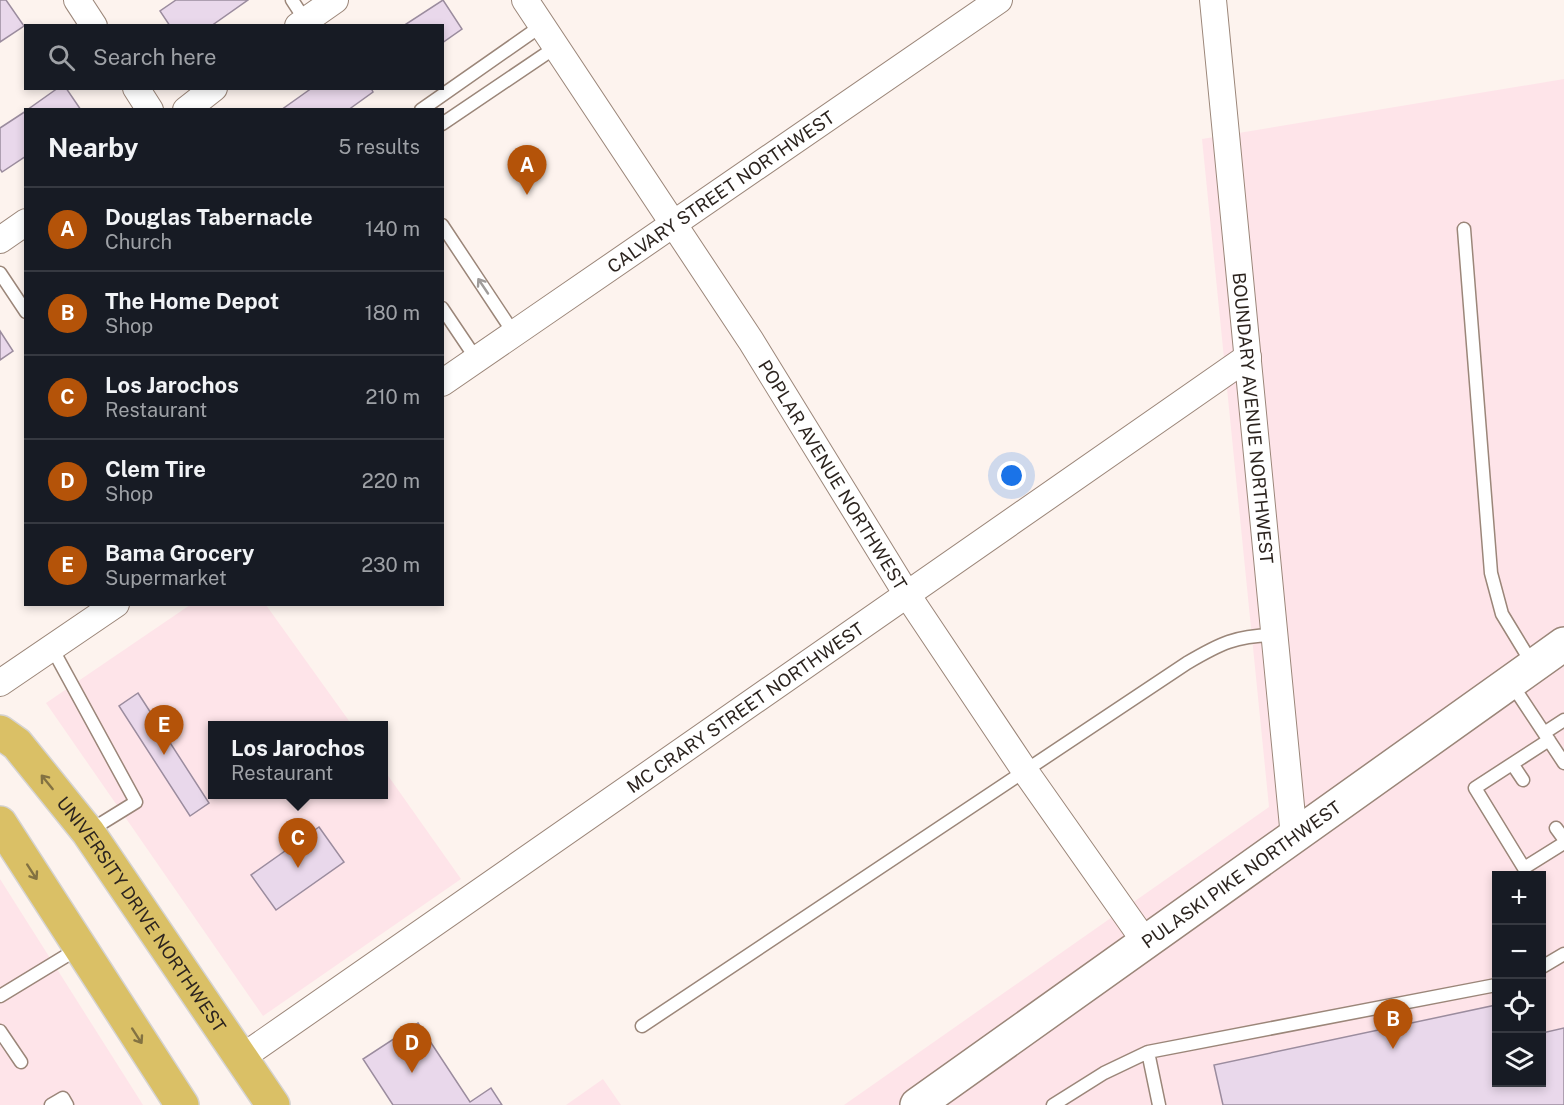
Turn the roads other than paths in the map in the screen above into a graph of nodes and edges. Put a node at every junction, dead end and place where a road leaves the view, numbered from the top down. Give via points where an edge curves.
1 (77, 0) edge
2 (335, 0) edge
3 (525, 0) edge
4 (999, 0) edge
5 (1213, 0) edge
6 (298, 15) edge
7 (93, 24) edge
8 (541, 26) junction
9 (556, 47) junction
10 (137, 90) edge
11 (211, 90) edge
12 (149, 108) edge
13 (189, 108) edge
14 (424, 108) edge
15 (444, 123) edge
16 (674, 226) junction
17 (444, 228) edge
18 (1464, 229) dead end
19 (0, 273) edge
20 (24, 309) edge
21 (444, 311) edge
22 (515, 335) junction
23 (1248, 357) junction
24 (477, 360) junction
25 (444, 382) edge
26 (906, 593) junction
27 (113, 606) edge
28 (1275, 635) junction
29 (1564, 644) edge
30 (52, 648) junction
31 (1522, 674) junction
32 (0, 683) edge
33 (1564, 720) edge
34 (0, 732) edge
35 (1546, 736) junction
36 (1564, 763) edge
37 (1513, 765) junction
38 (1025, 771) junction
39 (1523, 780) dead end
40 (0, 823) edge
41 (1556, 828) dead end
42 (88, 832) junction
43 (1294, 837) junction
44 (1564, 841) edge
45 (1146, 943) junction
46 (80, 947) junction
47 (1564, 955) edge
48 (1546, 965) edge
49 (1492, 986) edge
50 (0, 996) edge
51 (642, 1026) dead end
52 (0, 1031) edge
53 (1148, 1052) junction
54 (241, 1058) junction
55 (21, 1062) dead end
56 (51, 1105) edge
57 (67, 1105) edge
58 (182, 1105) edge
59 (273, 1105) edge
60 (917, 1105) edge
61 (1053, 1105) edge
62 (1159, 1105) edge

1 - 7 street
2 - 6 street
3 - 8 street, POPLAR AVENUE NORTHWEST
4 - 16 street, CALVARY STREET NORTHWEST
5 - 23 street, BOUNDARY AVENUE NORTHWEST
8 - 9 street, POPLAR AVENUE NORTHWEST
8 - 14 lane
9 - 15 lane
9 - 16 street, POPLAR AVENUE NORTHWEST
10 - 12 street
11 - 13 street
16 - 22 street, CALVARY STREET NORTHWEST
16 - 26 street, POPLAR AVENUE NORTHWEST via 751,341
22 -> 17 lane
18 - 31 lane via 1491,573
19 - 20 lane
21 - 24 lane
22 - 24 street, CALVARY STREET NORTHWEST
23 - 26 street, MC CRARY STREET NORTHWEST
23 - 28 street, BOUNDARY AVENUE NORTHWEST
24 - 25 street, CALVARY STREET NORTHWEST
26 - 38 street, POPLAR AVENUE NORTHWEST
26 - 54 street, MC CRARY STREET NORTHWEST
27 - 30 street
28 - 38 lane via 1243,636 1220,644
28 - 43 street, BOUNDARY AVENUE NORTHWEST
29 - 31 main road, PULASKI PIKE NORTHWEST
30 - 32 street
30 - 42 lane via 136,802
31 - 35 lane
31 - 43 main road, PULASKI PIKE NORTHWEST
33 - 35 lane
42 -> 34 highway, UNIVERSITY DRIVE NORTHWEST via 17,744
35 - 36 lane
35 - 37 lane
37 - 39 lane
37 - 44 lane via 1476,788 1524,868
38 - 45 street, POPLAR AVENUE NORTHWEST
38 - 51 lane
40 -> 46 highway
41 - 44 lane
42 - 54 highway, UNIVERSITY DRIVE NORTHWEST
43 - 45 main road, PULASKI PIKE NORTHWEST
45 - 60 main road, PULASKI PIKE NORTHWEST
46 - 50 lane
46 -> 58 highway
47 - 48 lane
49 - 53 lane
52 - 55 lane
53 - 61 lane via 1104,1073
53 - 62 lane
54 - 59 highway, UNIVERSITY DRIVE NORTHWEST
56 - 57 lane via 63,1098

